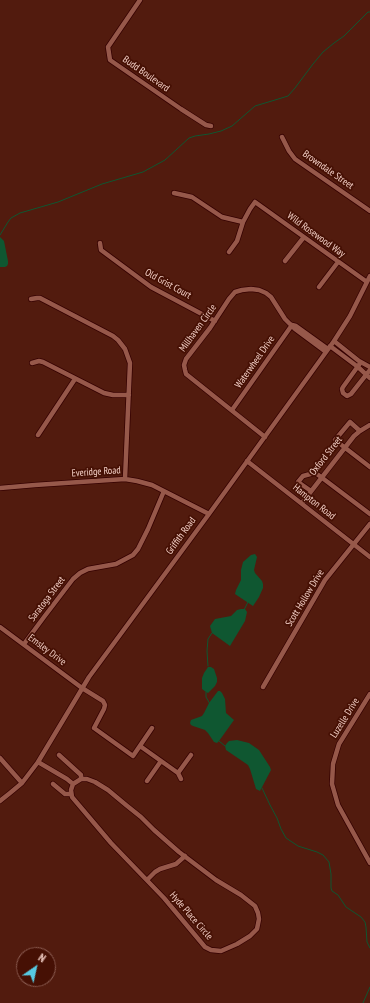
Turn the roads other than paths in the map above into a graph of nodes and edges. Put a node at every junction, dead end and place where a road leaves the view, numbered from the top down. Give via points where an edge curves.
1 (140, 0) edge
2 (211, 126) dead end
3 (282, 137) dead end
4 (174, 193) dead end
5 (370, 211) edge
6 (243, 222) junction
7 (304, 237) junction
8 (100, 243) dead end
9 (229, 252) dead end
10 (285, 261) dead end
11 (338, 262) junction
12 (370, 276) edge
13 (367, 282) junction
14 (319, 288) dead end
15 (31, 299) dead end
16 (215, 321) junction
17 (292, 325) junction
18 (334, 341) junction
19 (328, 349) junction
20 (361, 362) junction
21 (32, 363) dead end
22 (370, 366) edge
23 (358, 367) junction
24 (370, 370) edge
25 (368, 377) edge
26 (75, 379) junction
27 (129, 395) junction
28 (232, 410) junction
29 (370, 425) edge
30 (360, 431) junction
31 (38, 435) dead end
32 (265, 437) junction
33 (344, 447) junction
34 (247, 461) junction
35 (370, 467) edge
36 (321, 477) junction
37 (125, 479) junction
38 (0, 488) edge
39 (164, 491) junction
40 (311, 491) junction
41 (302, 503) junction
42 (209, 514) junction
43 (370, 514) edge
44 (370, 524) edge
45 (354, 544) junction
46 (370, 557) edge
47 (0, 627) edge
48 (24, 644) junction
49 (263, 687) dead end
50 (82, 688) junction
51 (370, 694) edge
52 (152, 728) dead end
53 (140, 746) junction
54 (59, 755) dead end
55 (191, 755) dead end
56 (0, 758) edge
57 (161, 761) junction
58 (38, 762) junction
59 (178, 773) junction
60 (81, 779) junction
61 (181, 779) dead end
62 (147, 781) dead end
63 (22, 783) junction
64 (53, 784) dead end
65 (73, 784) junction
66 (72, 794) junction
67 (0, 801) edge
68 (185, 856) junction
69 (370, 863) edge
70 (146, 880) junction

1 - 2 street, Budd Boulevard via 108,47 110,60 181,109
3 - 5 street, Browndale Street via 295,159
4 - 6 street via 192,198 222,217
6 - 7 street, Wild Rosewood Way via 255,202
6 - 9 street via 237,241
7 - 10 street
7 - 11 street, Wild Rosewood Way
8 - 16 street, Old Grist Court via 101,250 151,287
11 - 13 street, Wild Rosewood Way
11 - 14 street
12 - 13 street, Griffith Road
13 - 18 street, Griffith Road
15 - 27 street via 40,298 118,340 129,359
16 - 17 street, Millhaven Circle via 236,292 251,289 259,290 271,297
16 - 28 street, Millhaven Circle via 184,365 186,374
17 - 19 street, Millhaven Circle
17 - 28 street, Waterwheel Drive
18 - 19 street, Griffith Road
18 - 20 street
19 - 23 street, Millhaven Circle
19 - 32 street, Griffith Road
20 - 22 street
20 - 23 street
21 - 26 street via 43,362
23 - 25 street, Millhaven Circle
23 - 25 street via 342,387 343,393 347,396 351,394
24 - 25 street
26 - 27 street via 107,394
26 - 31 street
27 - 37 street
28 - 32 street, Millhaven Circle
29 - 30 street, Oxford Street
30 - 33 street, Oxford Street
30 - 33 street via 350,422 335,440
32 - 34 street, Griffith Road
33 - 35 street
33 - 36 street, Oxford Street
34 - 41 street, Hampton Road
34 - 42 street, Griffith Road
36 - 40 street, Oxford Street
36 - 40 street via 317,474 307,474 298,482
36 - 43 street
37 - 38 street, Everidge Road
37 - 39 street, Everidge Road via 152,485
39 - 42 street, Everidge Road
39 - 48 street, Saratoga Street via 133,555 116,564 88,568 80,573
40 - 41 street, Oxford Street
41 - 45 street, Hampton Road
42 - 50 street, Griffith Road
44 - 45 street, Scott Hollow Drive
45 - 46 street, Hampton Road
45 - 49 street, Scott Hollow Drive via 325,580
47 - 48 street, Emsley Drive
48 - 50 street, Emsley Drive
50 - 53 street, Emsley Drive via 103,701 105,705 94,728 133,756
50 - 58 street, Griffith Road
51 - 69 street, Luzelle Drive via 339,744 333,764 332,784 338,805
52 - 53 street
53 - 57 street
54 - 60 street via 81,775
55 - 59 street
56 - 63 street
57 - 59 street
57 - 62 street
58 - 63 street, Griffith Road
58 - 65 street
59 - 61 street
60 - 65 street
60 - 68 street, Hyde Place Circle via 87,778 108,790
63 - 67 street, Griffith Road
64 - 66 street via 65,794
65 - 66 street
66 - 70 street, Hyde Place Circle via 78,805
68 - 70 street via 176,864 155,872
68 - 70 street, Hyde Place Circle via 255,906 259,922 257,929 250,936 222,950 205,947

